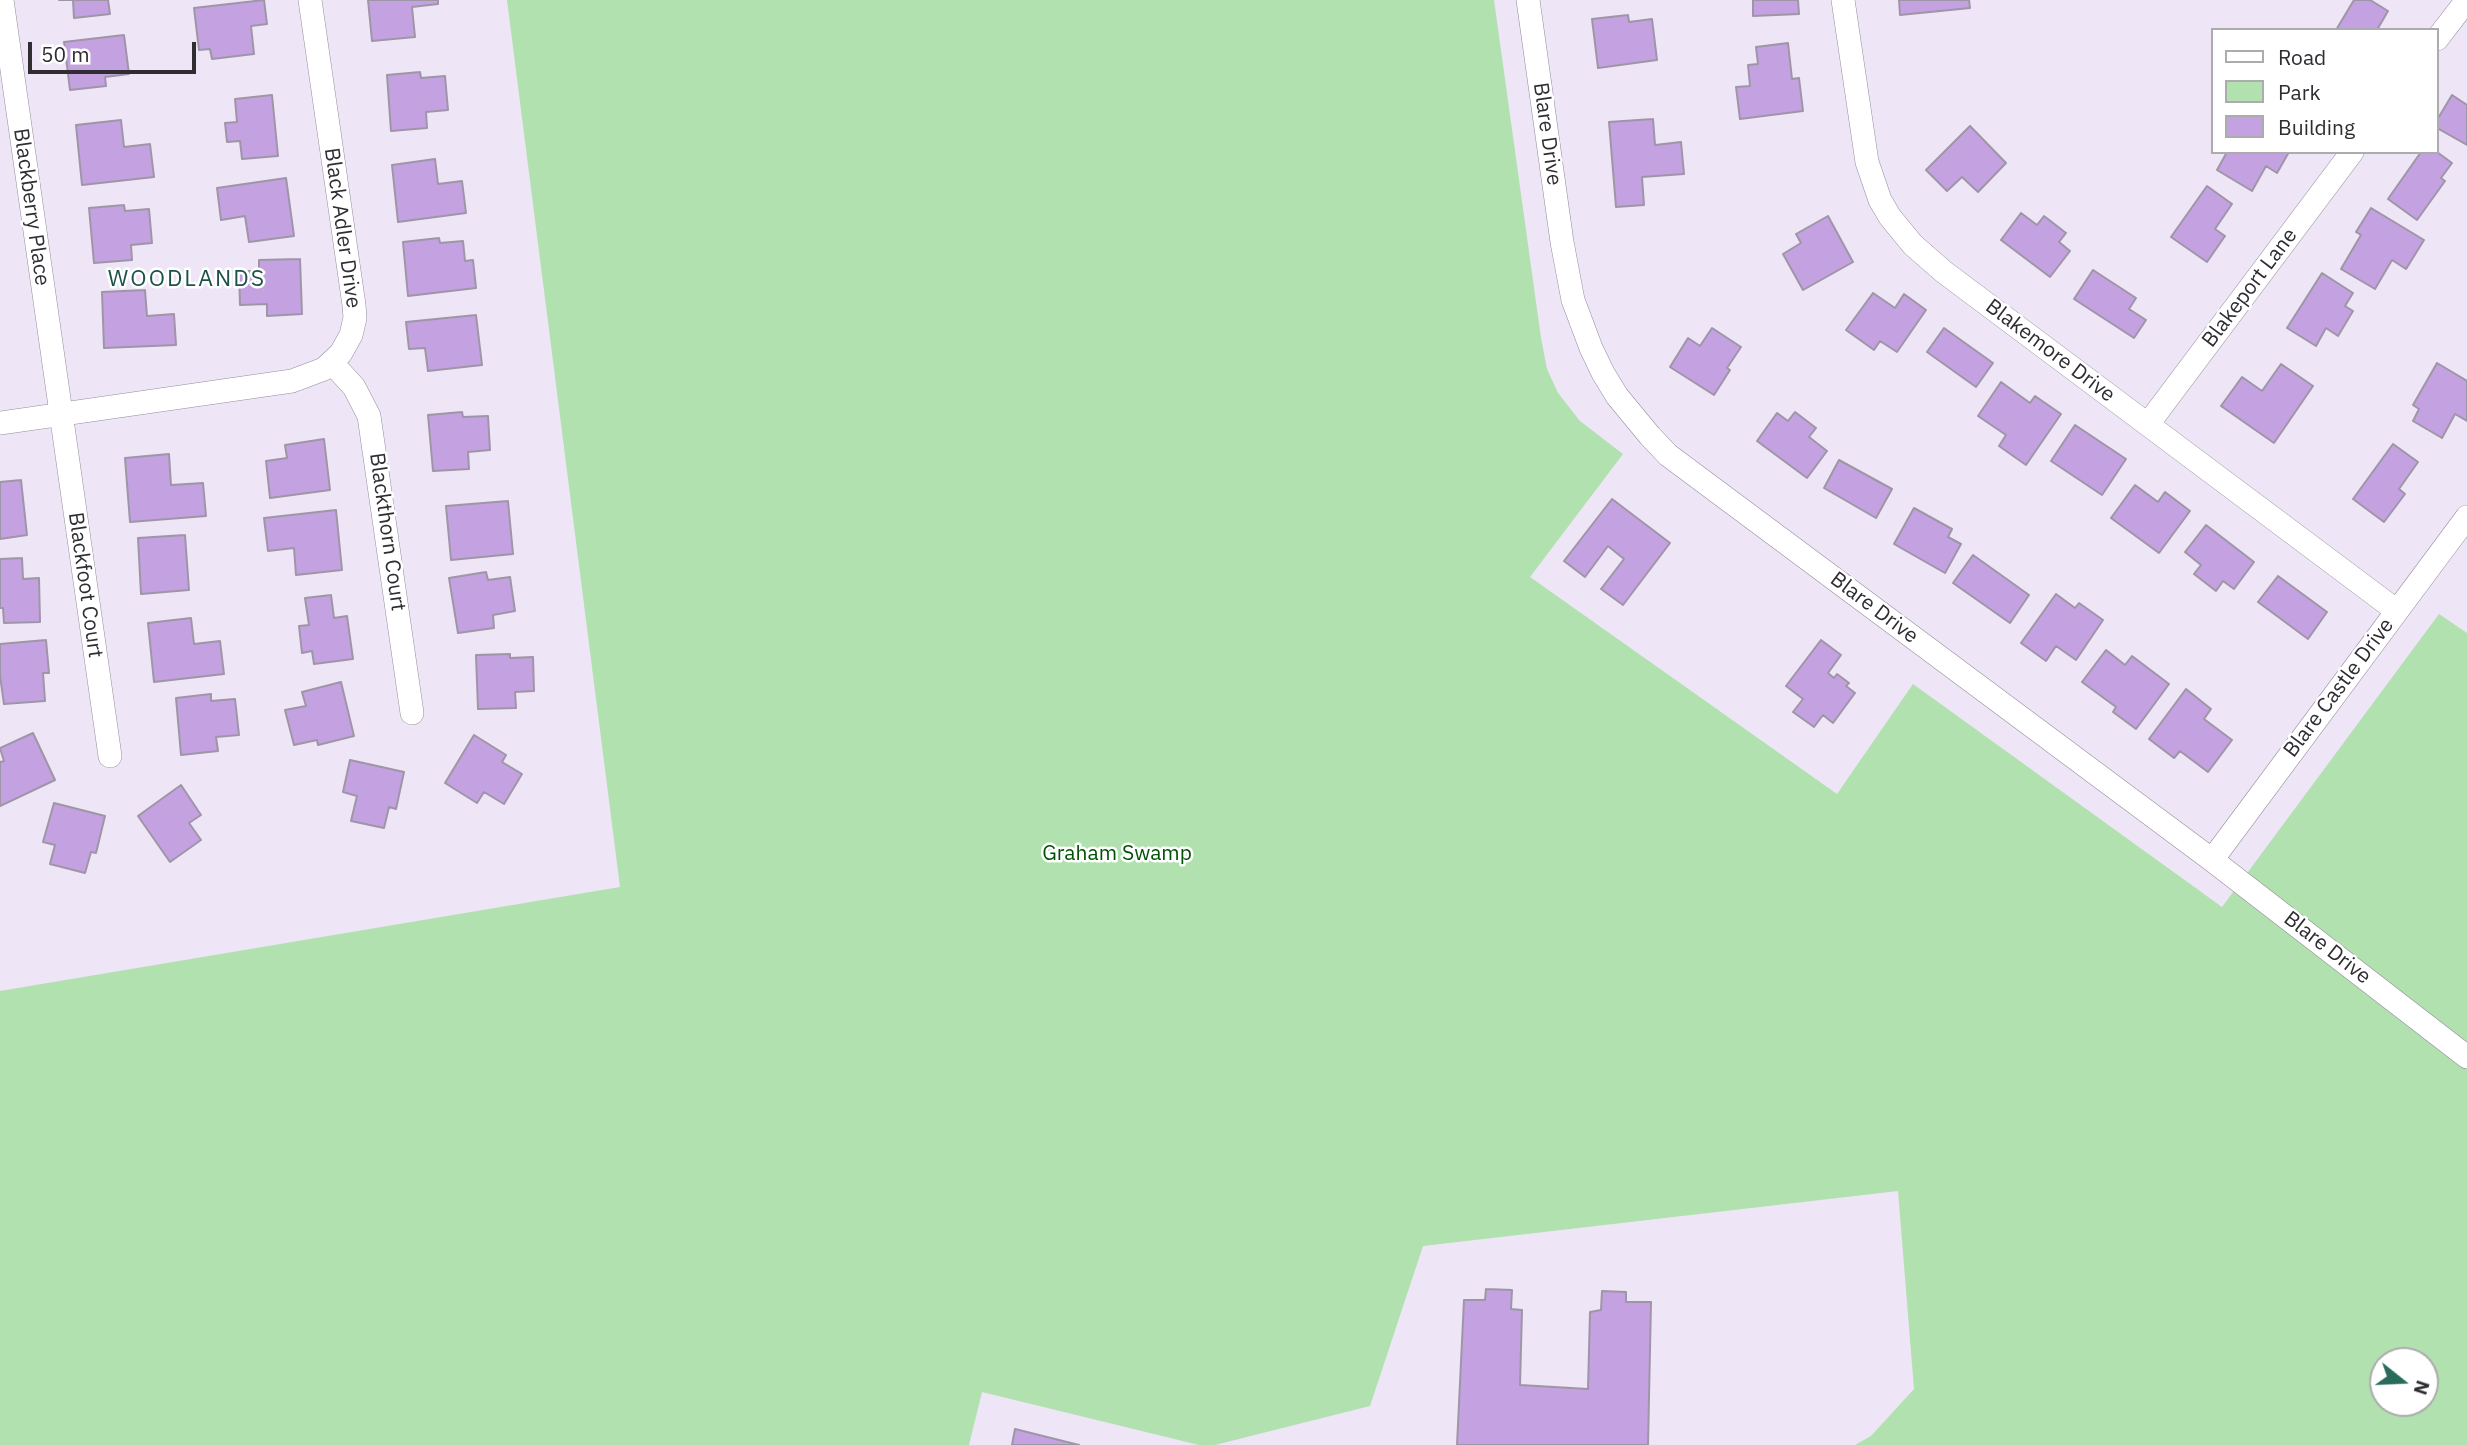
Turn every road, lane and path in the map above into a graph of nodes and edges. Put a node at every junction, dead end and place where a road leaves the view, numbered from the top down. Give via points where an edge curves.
1 (2, 0) edge
2 (310, 0) edge
3 (1528, 0) edge
4 (1843, 0) edge
5 (2467, 0) edge
6 (2439, 36) edge
7 (2350, 154) edge
8 (332, 363) junction
9 (60, 415) junction
10 (0, 423) edge
11 (2148, 424) junction
12 (2467, 517) edge
13 (2397, 611) junction
14 (412, 713) dead end
15 (110, 756) dead end
16 (2212, 860) junction
17 (2467, 1057) edge

1 - 9 street, Blackberry Place
2 - 8 street, Black Adler Drive via 355,318 347,344
3 - 16 street, Blare Drive via 1573,300 1603,373 1631,415 1668,455
4 - 11 street, Blakemore Drive via 1867,162 1890,217 1944,272
5 - 6 street
7 - 11 street, Blakeport Lane
8 - 9 street via 292,381
8 - 14 street, Blackthorn Court via 354,387 369,415
9 - 10 street
9 - 15 street, Blackfoot Court
11 - 13 street, Blakemore Drive
12 - 13 street, Blare Castle Drive
13 - 16 street, Blare Castle Drive
16 - 17 street, Blare Drive

